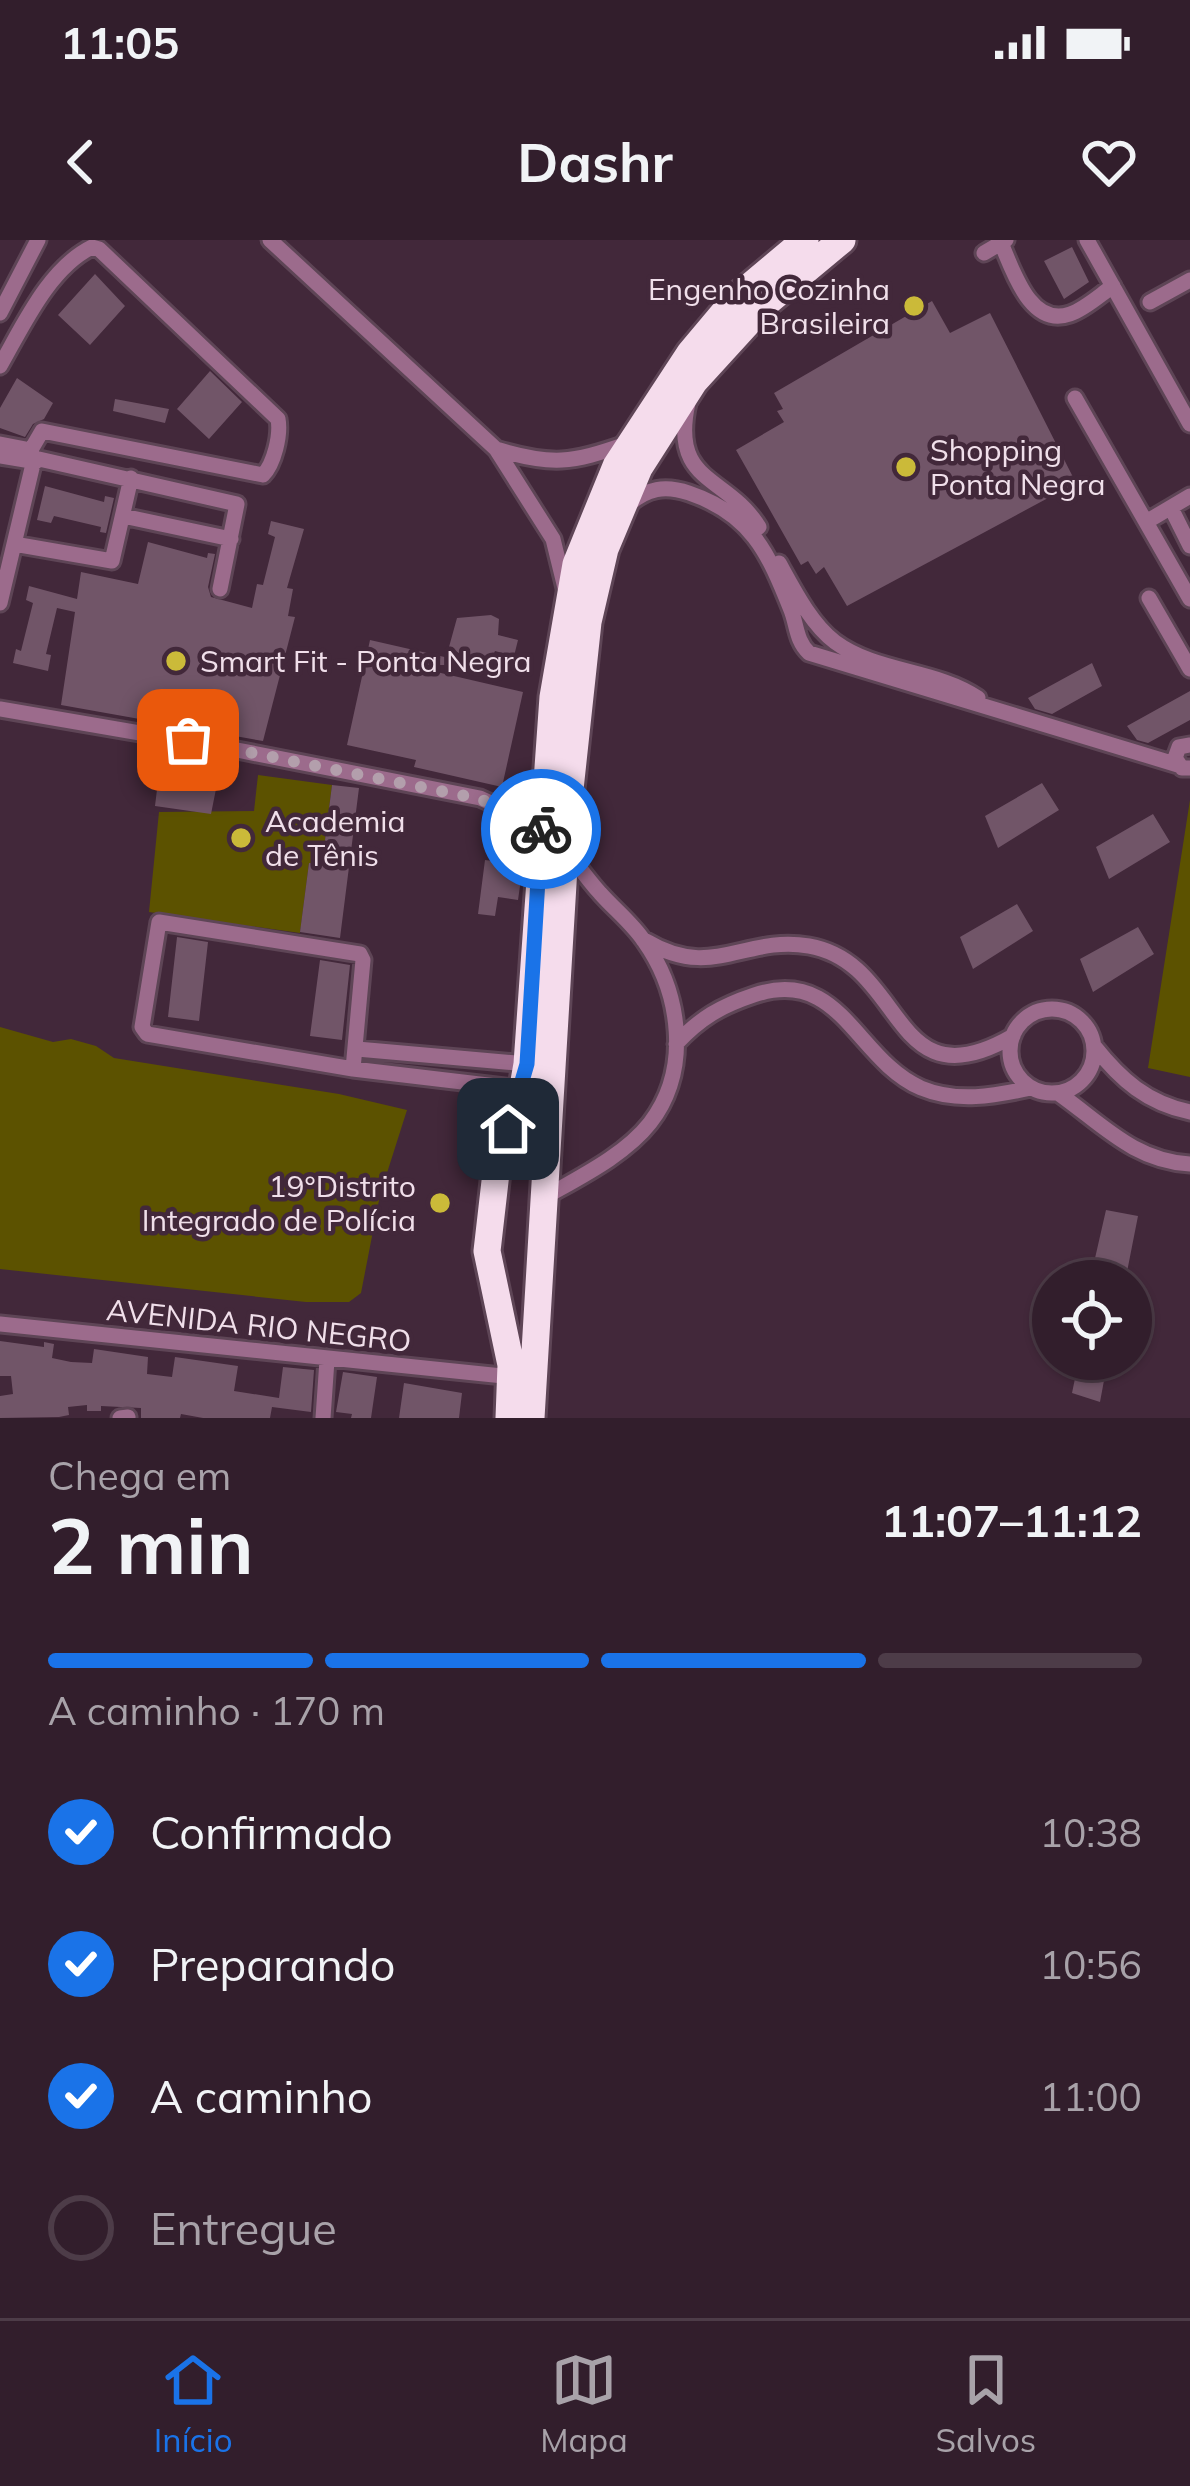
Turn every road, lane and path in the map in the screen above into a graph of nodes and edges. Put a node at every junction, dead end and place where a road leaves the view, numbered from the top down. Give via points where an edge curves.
1 (38, 240) edge
2 (270, 240) edge
3 (806, 240) edge
4 (842, 240) edge
5 (1087, 240) edge
6 (1003, 242) edge
7 (983, 253) dead end
8 (1190, 280) edge
9 (1113, 286) junction
10 (1150, 302) dead end
11 (0, 313) edge
12 (0, 366) edge
13 (694, 382) junction
14 (1075, 398) dead end
15 (1190, 424) edge
16 (628, 443) junction
17 (0, 444) edge
18 (496, 449) junction
19 (31, 450) junction
20 (0, 456) edge
21 (131, 478) junction
22 (1190, 496) edge
23 (1171, 508) junction
24 (617, 515) junction
25 (123, 516) junction
26 (1146, 522) junction
27 (231, 539) junction
28 (14, 544) junction
29 (1190, 546) edge
30 (220, 589) dead end
31 (1149, 598) dead end
32 (1190, 599) edge
33 (568, 601) junction
34 (0, 603) edge
35 (815, 622) junction
36 (798, 631) junction
37 (831, 640) junction
38 (822, 657) junction
39 (1190, 669) edge
40 (990, 708) junction
41 (0, 709) edge
42 (1186, 752) edge
43 (542, 826) junction
44 (565, 849) junction
45 (644, 939) junction
46 (1013, 1036) junction
47 (676, 1044) junction
48 (1094, 1046) junction
49 (357, 1049) junction
50 (353, 1069) junction
51 (525, 1077) junction
52 (1031, 1088) junction
53 (1058, 1093) junction
54 (1190, 1112) edge
55 (1190, 1164) edge
56 (542, 1198) junction
57 (539, 1249) junction
58 (487, 1251) junction
59 (0, 1324) edge
60 (327, 1360) junction
61 (512, 1377) junction
62 (323, 1418) edge
63 (509, 1418) edge
64 (531, 1418) edge

1 - 11 street
2 - 18 street
3 - 16 highway via 737,297
4 - 13 highway via 765,304
5 - 9 street
6 - 7 street
6 - 9 street via 1037,310 1051,316 1070,314
8 - 10 street
9 - 15 street
12 - 19 street via 40,298 92,248 280,423 263,475 42,431
13 - 24 highway
13 - 35 street via 687,454 746,509
14 - 26 street
16 - 18 street via 553,464
16 - 33 highway via 595,510
17 - 19 street
18 - 33 street via 553,539
19 - 20 street via 25,460
21 - 25 street
21 - 27 street via 237,504
21 - 28 street via 36,460
22 - 23 street
23 - 26 street
23 - 29 street
24 - 36 street via 657,488 732,511 751,530
24 - 44 highway via 588,622
25 - 27 street
25 - 28 street via 109,562
26 - 32 street
27 - 30 street
28 - 34 street
31 - 39 street
33 - 43 highway
35 - 36 street
35 - 37 street
36 - 38 street via 802,646
37 - 38 street
37 - 40 street via 947,680
38 - 40 street
40 - 42 street via 1148,756
41 - 43 street via 480,799
43 - 51 highway
44 - 45 street
44 - 56 highway
45 - 46 street via 702,960 766,944 822,948 864,974 934,1054 966,1057
45 - 47 street via 667,983
46 - 48 street via 1028,1017 1063,1011 1084,1024
46 - 52 street via 1012,1063
47 - 52 street via 720,1007 785,987 824,999 918,1087 948,1097
47 - 56 street via 650,1124
48 - 53 street via 1083,1080
48 - 54 street via 1135,1090
49 - 50 street
49 - 50 street via 361,954 159,922 143,1031
49 - 51 street
50 - 51 street
51 - 58 highway via 497,1164
52 - 53 street
53 - 55 street via 1144,1156
56 - 57 highway
57 - 58 highway via 516,1261
57 - 64 highway
58 - 61 highway
59 - 60 street, AVENIDA RIO NEGRO
60 - 61 street, AVENIDA RIO NEGRO
60 - 62 street
61 - 63 highway

